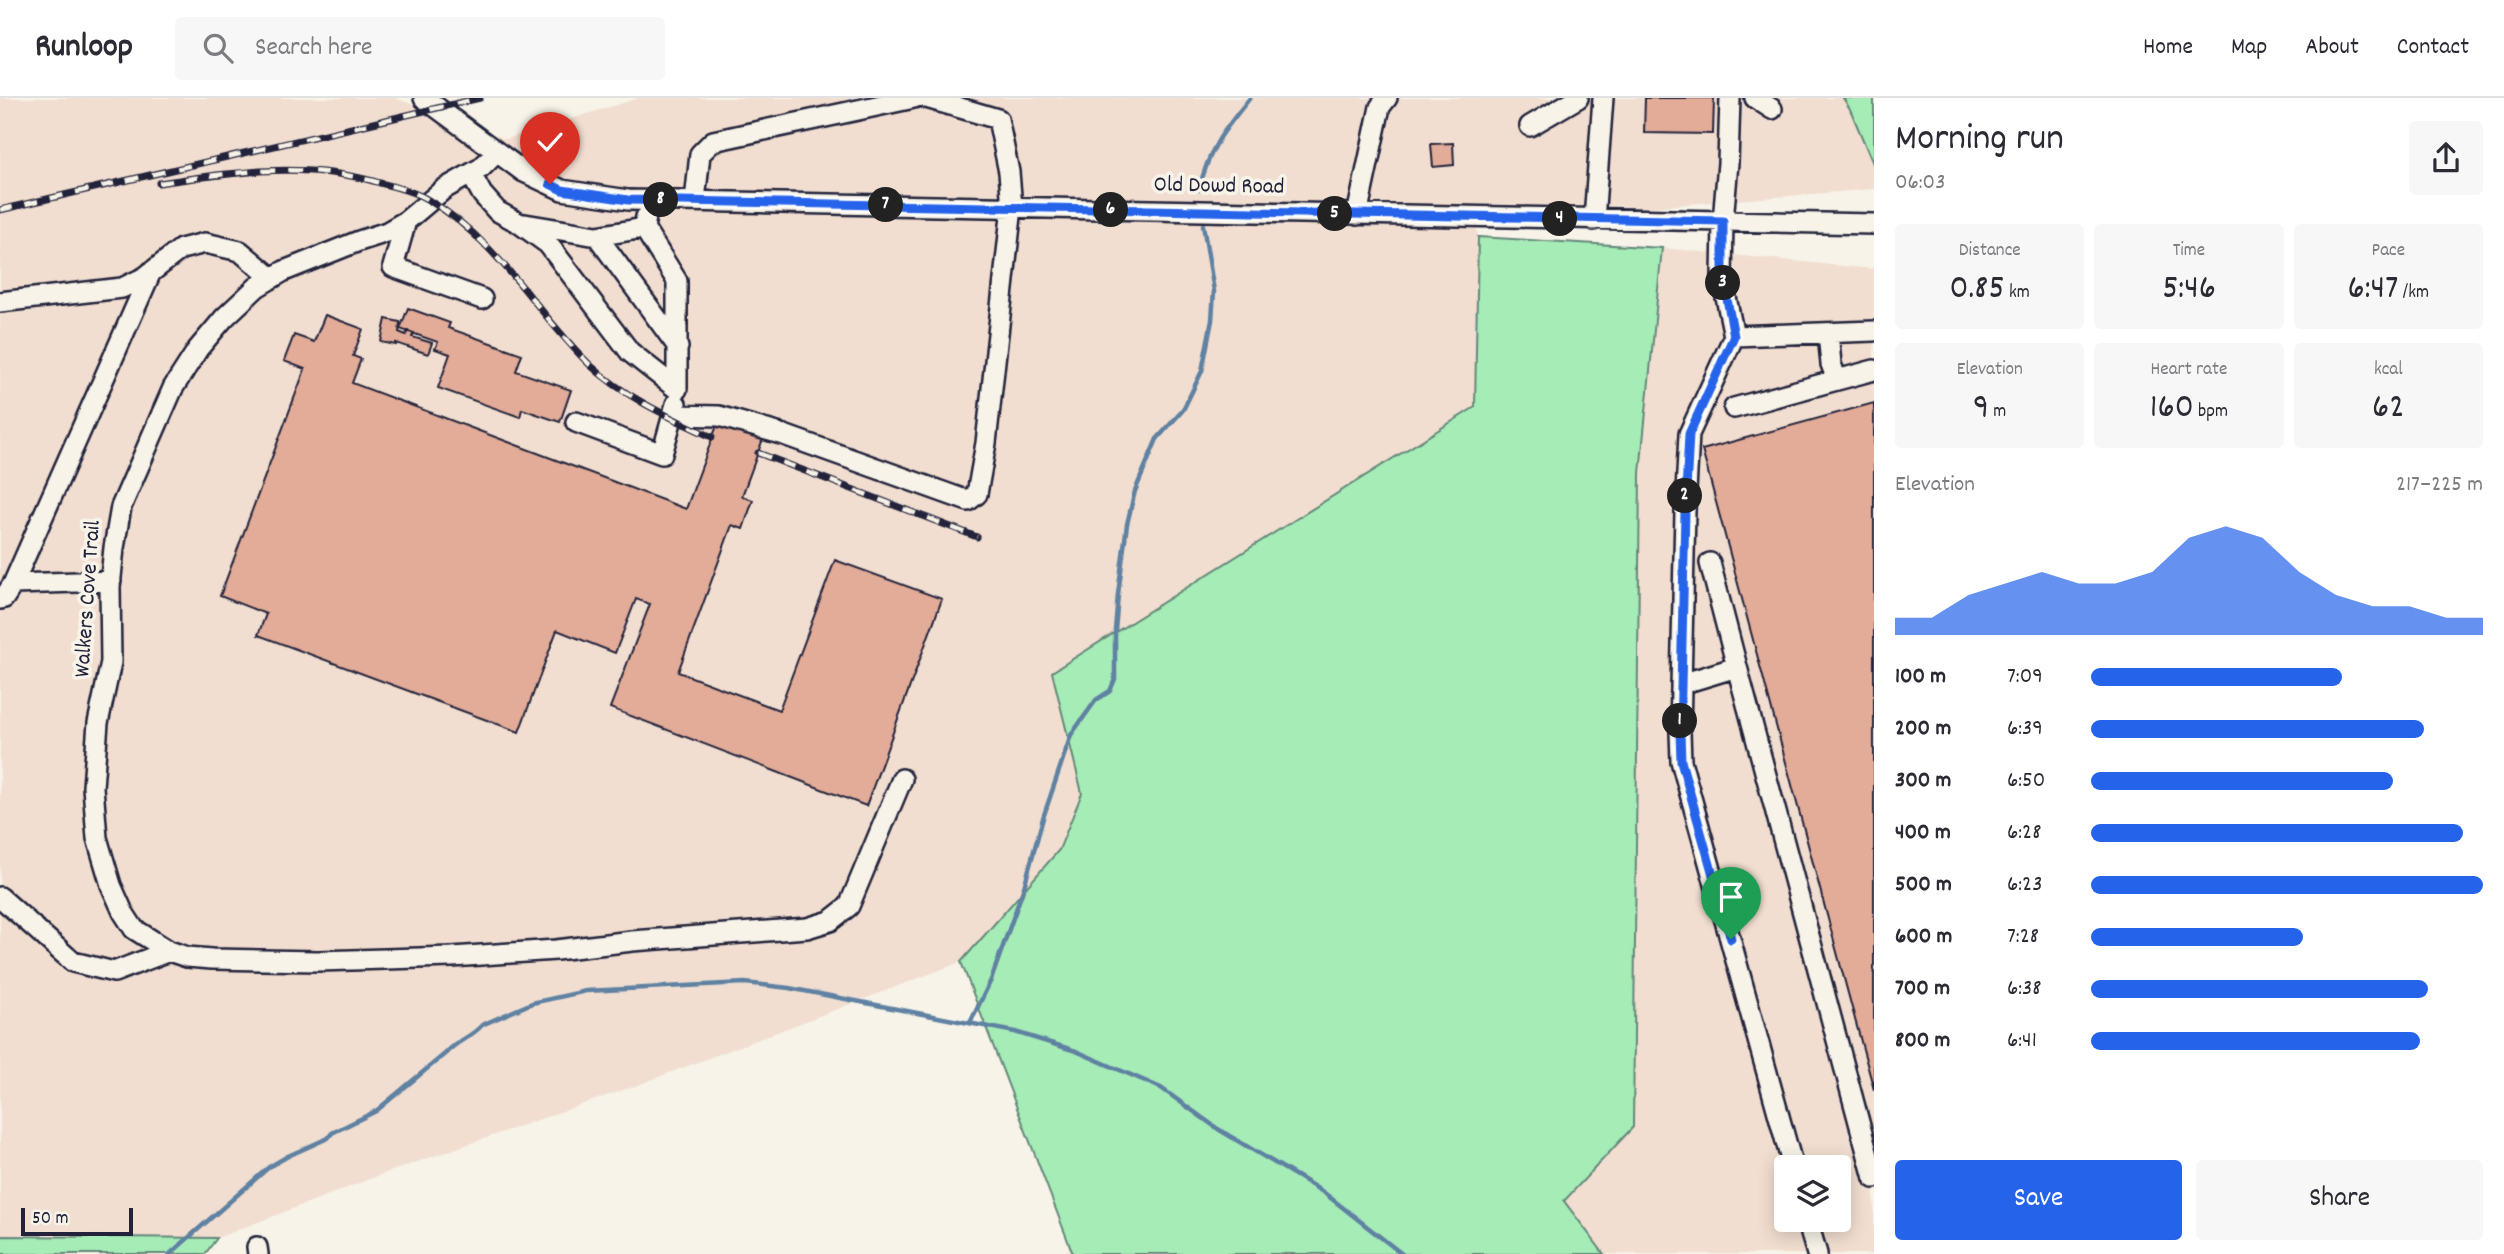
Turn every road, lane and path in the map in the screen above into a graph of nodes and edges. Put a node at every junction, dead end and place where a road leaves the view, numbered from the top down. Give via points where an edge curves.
1 (424, 98) edge
2 (914, 98) edge
3 (926, 98) edge
4 (1387, 98) edge
5 (1578, 98) edge
6 (1603, 98) edge
7 (1730, 98) edge
8 (1755, 98) edge
9 (1773, 109) dead end
10 (1530, 126) dead end
11 (496, 153) junction
12 (471, 174) junction
13 (648, 200) junction
14 (695, 201) junction
15 (1012, 207) junction
16 (1357, 215) junction
17 (1594, 220) junction
18 (406, 221) junction
19 (1723, 221) junction
20 (519, 223) junction
21 (1874, 224) edge
22 (645, 228) junction
23 (597, 236) junction
24 (151, 272) junction
25 (272, 278) junction
26 (481, 299) dead end
27 (0, 302) edge
28 (1874, 331) edge
29 (1828, 332) junction
30 (1734, 336) junction
31 (678, 347) junction
32 (1874, 370) edge
33 (1837, 380) junction
34 (677, 389) junction
35 (1734, 408) dead end
36 (674, 415) junction
37 (576, 422) dead end
38 (1710, 563) dead end
39 (111, 581) junction
40 (13, 584) junction
41 (0, 599) edge
42 (1737, 667) junction
43 (1681, 684) junction
44 (902, 779) dead end
45 (0, 897) edge
46 (169, 951) junction
47 (1790, 1155) edge
48 (1874, 1178) edge
49 (1811, 1232) edge
50 (1817, 1254) edge

1 - 11 street, Old Dowd Road
2 - 14 street via 713,141 700,154
3 - 15 street via 998,119
4 - 16 street via 1380,107
5 - 10 street
6 - 17 street
7 - 19 street
8 - 9 street
11 - 12 street, Walkers Cove Trail
11 - 13 street, Old Dowd Road via 562,190
12 - 18 street, Walkers Cove Trail via 429,200
12 - 20 street via 497,211
13 - 14 street, Old Dowd Road
13 - 22 street
14 - 15 street, Old Dowd Road
15 - 16 street, Old Dowd Road
15 - 36 street via 986,443 977,494 968,501 719,416
16 - 17 street, Old Dowd Road
17 - 19 street, Old Dowd Road
18 - 25 street, Walkers Cove Trail
18 - 26 street via 393,267
19 - 21 street, Old Dowd Road
19 - 30 street via 1723,278
20 - 23 street
20 - 34 street via 548,244 630,352
22 - 23 street
22 - 31 street via 677,281
23 - 31 street
24 - 25 street via 181,249 205,243 240,251
24 - 27 street via 122,288
24 - 40 street
25 - 39 street, Walkers Cove Trail via 225,318 173,388 121,507
28 - 29 street
29 - 30 street
29 - 33 street
30 - 43 street via 1689,434
31 - 34 street
32 - 33 street
33 - 35 street
34 - 36 street
36 - 37 street via 662,454
38 - 42 street
39 - 40 street
39 - 46 street, Walkers Cove Trail via 111,662 93,787 97,838 123,912 134,929
40 - 41 street
42 - 43 street
42 - 48 street
43 - 47 street via 1681,761
44 - 46 street, Walkers Cove Trail via 849,906 830,921 807,928 452,957 212,959
45 - 46 street via 73,962 114,972
49 - 50 street

